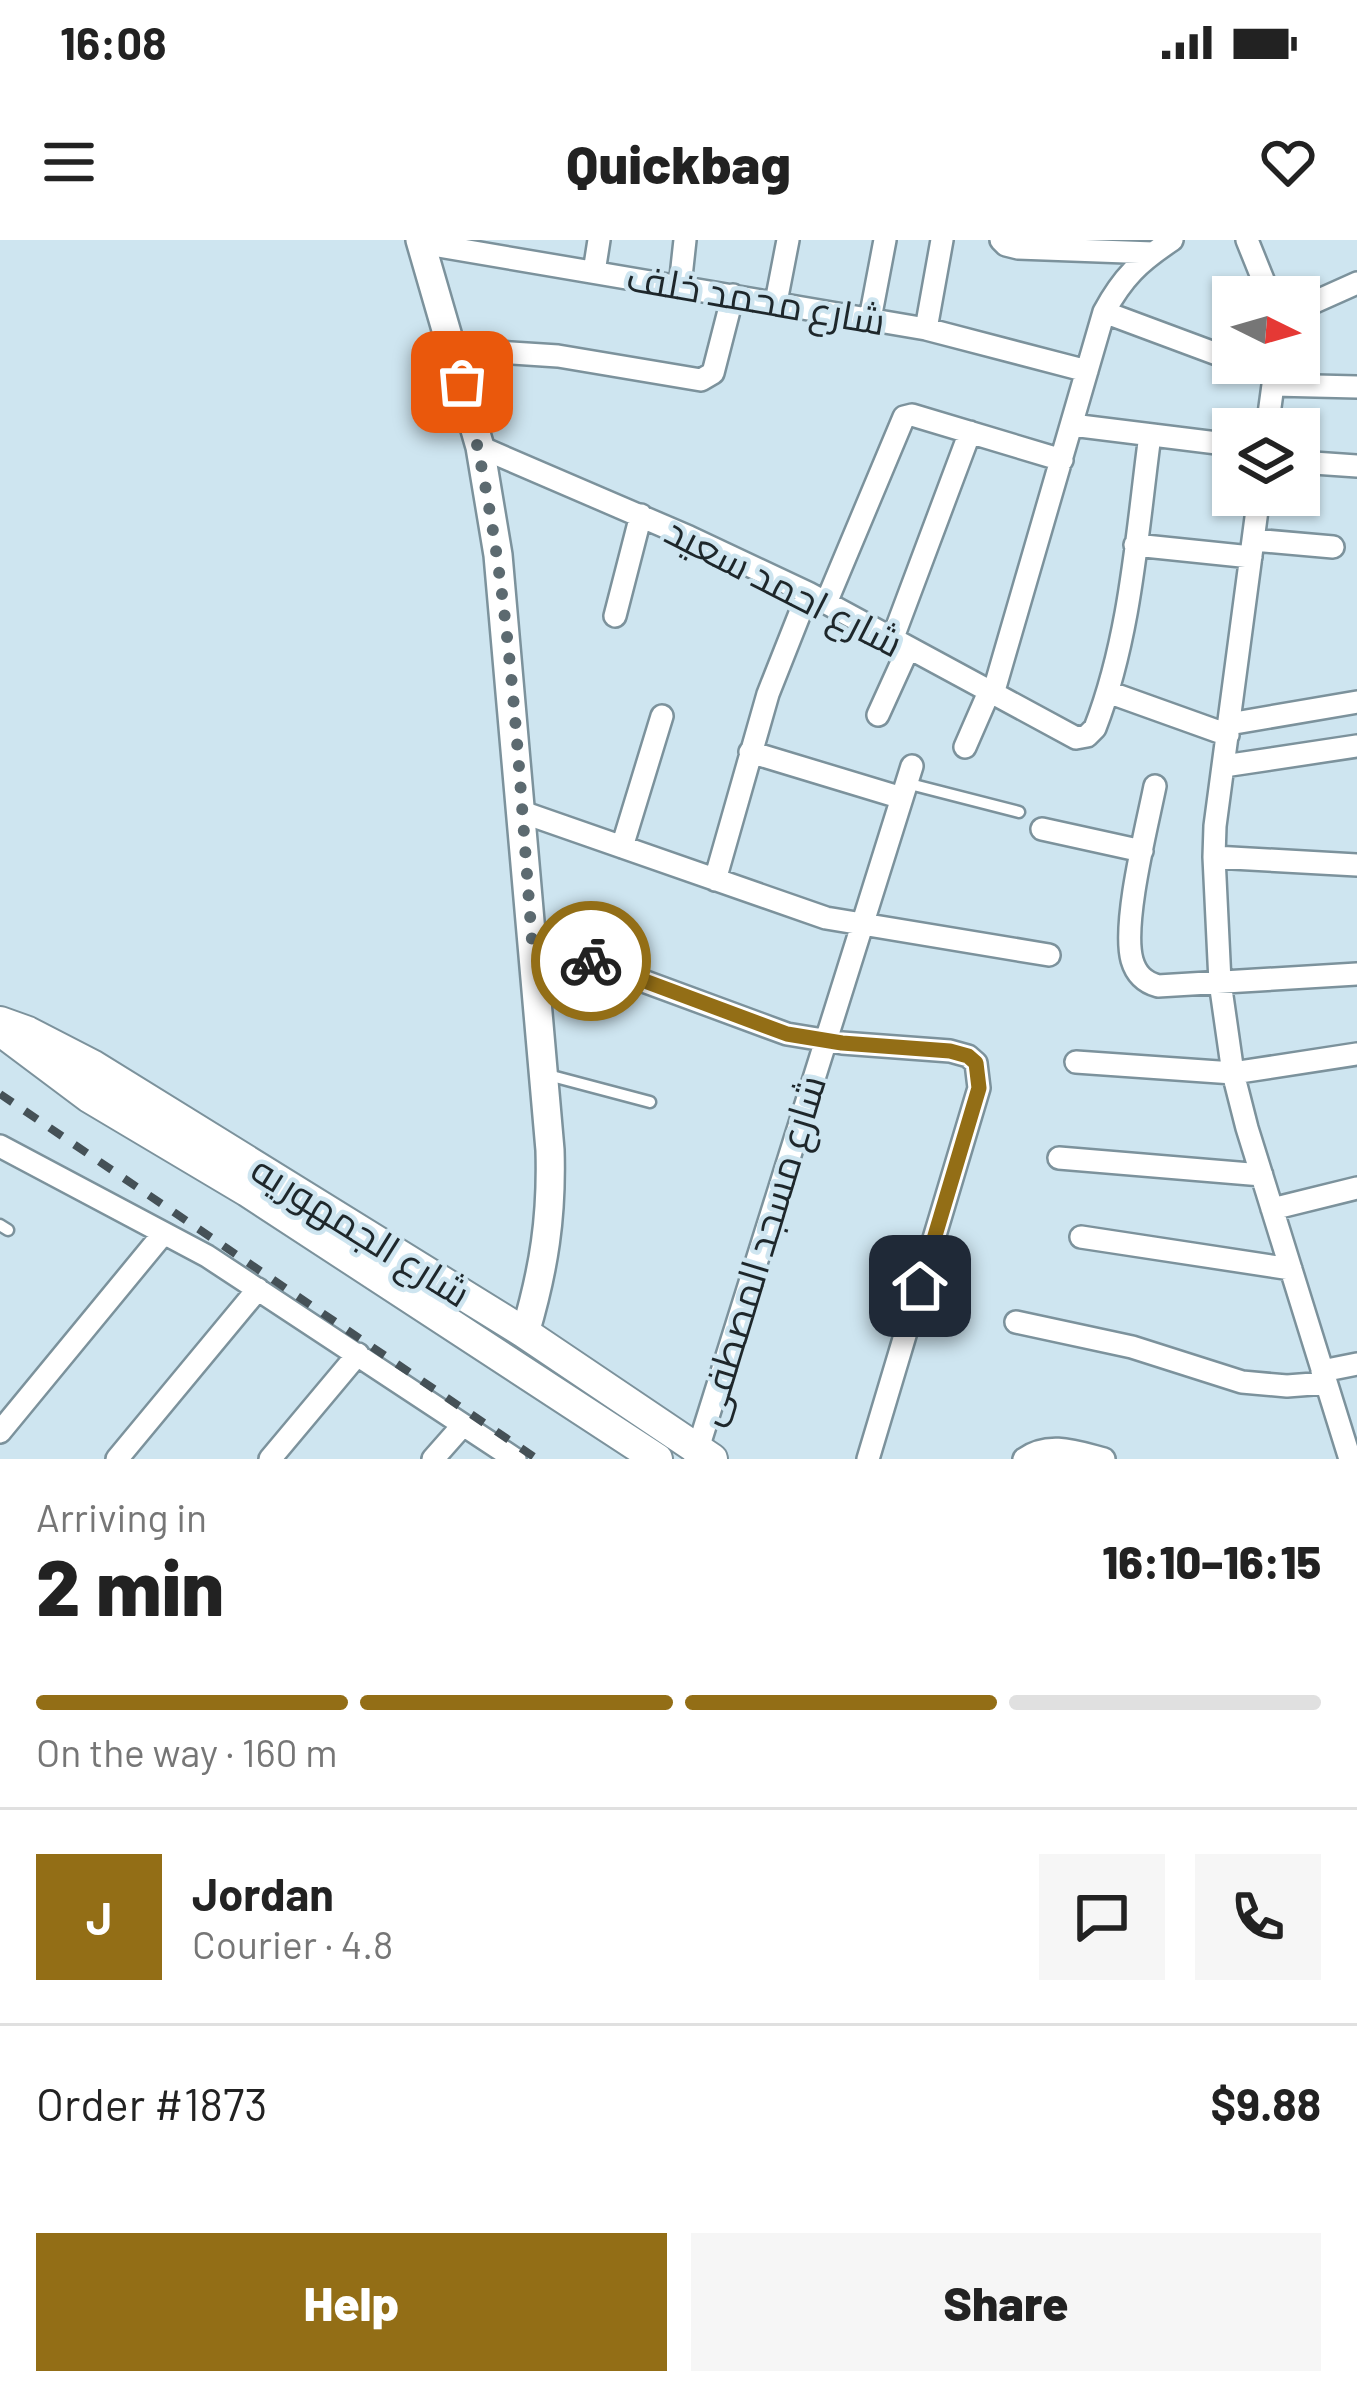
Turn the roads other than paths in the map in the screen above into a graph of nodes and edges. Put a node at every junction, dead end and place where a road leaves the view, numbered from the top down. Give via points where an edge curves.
1 (599, 240) edge
2 (685, 240) edge
3 (788, 240) edge
4 (885, 240) edge
5 (942, 240) edge
6 (1247, 240) edge
7 (420, 241) edge
8 (1002, 241) edge
9 (1106, 246) edge
10 (1163, 246) edge
11 (594, 272) junction
12 (1262, 276) edge
13 (1357, 284) edge
14 (680, 286) junction
15 (733, 295) junction
16 (1320, 300) edge
17 (776, 302) junction
18 (1104, 312) junction
19 (870, 319) junction
20 (926, 329) junction
21 (453, 349) junction
22 (1212, 352) edge
23 (1087, 371) junction
24 (1320, 379) edge
25 (1357, 386) edge
26 (1072, 425) junction
27 (970, 432) junction
28 (1150, 435) junction
29 (1212, 443) edge
30 (480, 447) junction
31 (1062, 460) junction
32 (1320, 463) edge
33 (1357, 466) edge
34 (640, 515) junction
35 (1256, 516) edge
36 (1135, 545) junction
37 (1333, 547) dead end
38 (1252, 548) junction
39 (818, 598) junction
40 (615, 616) dead end
41 (900, 644) junction
42 (1108, 692) junction
43 (991, 693) junction
44 (1357, 702) edge
45 (878, 715) dead end
46 (662, 716) dead end
47 (1228, 729) junction
48 (1357, 746) edge
49 (964, 747) dead end
50 (750, 752) junction
51 (1223, 766) junction
52 (906, 782) junction
53 (1155, 786) dead end
54 (522, 812) junction
55 (1019, 812) dead end
56 (1042, 829) dead end
57 (622, 847) junction
58 (1142, 851) junction
59 (1214, 857) junction
60 (1357, 865) edge
61 (715, 880) junction
62 (862, 925) junction
63 (532, 940) junction
64 (1048, 955) dead end
65 (1357, 974) edge
66 (1220, 982) junction
67 (0, 1026) edge
68 (826, 1041) junction
69 (1357, 1054) edge
70 (1076, 1062) dead end
71 (544, 1073) junction
72 (1233, 1073) junction
73 (650, 1102) dead end
74 (0, 1146) edge
75 (1059, 1158) dead end
76 (1262, 1175) junction
77 (1357, 1188) edge
78 (1272, 1209) junction
79 (163, 1234) junction
80 (1081, 1237) dead end
81 (354, 1244) junction
82 (1291, 1269) junction
83 (258, 1288) junction
84 (1016, 1322) dead end
85 (524, 1333) junction
86 (358, 1354) junction
87 (1357, 1364) edge
88 (1324, 1377) junction
89 (463, 1425) junction
90 (0, 1432) edge
91 (1352, 1454) edge
92 (702, 1456) edge
93 (437, 1457) edge
94 (117, 1459) edge
95 (270, 1459) edge
96 (515, 1459) edge
97 (657, 1459) edge
98 (868, 1459) edge
99 (1024, 1459) edge
100 (1104, 1459) edge

1 - 11 street
2 - 14 street
3 - 17 street
4 - 19 street
5 - 20 street
6 - 12 street
7 - 11 street, شارع محمد خلف
7 - 21 street
8 - 9 street via 1012,248
9 - 10 street
10 - 18 street via 1132,269
11 - 14 street, شارع محمد خلف
13 - 16 street
14 - 15 street, شارع محمد خلف
15 - 17 street, شارع محمد خلف
15 - 21 street via 713,373 701,380 558,356
17 - 19 street, شارع محمد خلف
18 - 22 street
18 - 23 street
19 - 20 street, شارع محمد خلف
20 - 23 street, شارع محمد خلف
21 - 30 street
23 - 26 street
24 - 25 street
26 - 28 street
26 - 31 street
27 - 31 street
27 - 39 street via 912,415 902,420
27 - 41 street
28 - 29 street
28 - 36 street
30 - 34 street, شارع احمد سعيد
30 - 54 street
31 - 43 street
32 - 33 street
34 - 39 street, شارع احمد سعيد
34 - 40 street
35 - 38 street
36 - 38 street
36 - 42 street
37 - 38 street
38 - 47 street
39 - 41 street, شارع احمد سعيد
39 - 50 street via 768,694
41 - 43 street, شارع احمد سعيد
41 - 45 street
42 - 43 street, شارع احمد سعيد via 1095,728 1082,738
42 - 47 street
43 - 49 street
44 - 47 street
46 - 57 street
47 - 51 street
48 - 51 street
50 - 52 street
50 - 61 street
51 - 59 street
52 - 55 lane
52 - 62 street, شارع مسجد المصطفى
53 - 58 street
54 - 57 street
54 - 63 street
56 - 58 street
57 - 61 street
58 - 66 street via 1131,927 1137,972 1158,986
59 - 60 street
59 - 66 street
61 - 62 street
62 - 64 street
62 - 68 street, شارع مسجد المصطفى
63 - 68 street via 787,1034
63 - 71 street
65 - 66 street
66 - 72 street
67 - 81 main road, شارع الجمهوريه via 92,1065
68 - 92 street, شارع مسجد المصطفى
68 - 98 street via 968,1056 979,1088
69 - 72 street
70 - 72 street
71 - 73 lane
71 - 85 street via 548,1243
72 - 76 street
74 - 79 street
75 - 76 street
76 - 78 street
77 - 78 street
78 - 82 street
79 - 83 street
79 - 90 street
80 - 82 street
81 - 85 main road, شارع الجمهوريه
81 - 97 main road, شارع الجمهوريه
82 - 88 street
83 - 86 street
83 - 94 street
84 - 88 street via 1242,1382 1287,1386
85 - 92 main road, شارع الجمهوريه
86 - 89 street
86 - 95 street
87 - 88 street
88 - 91 street
89 - 93 street
89 - 96 street
99 - 100 street via 1049,1448

